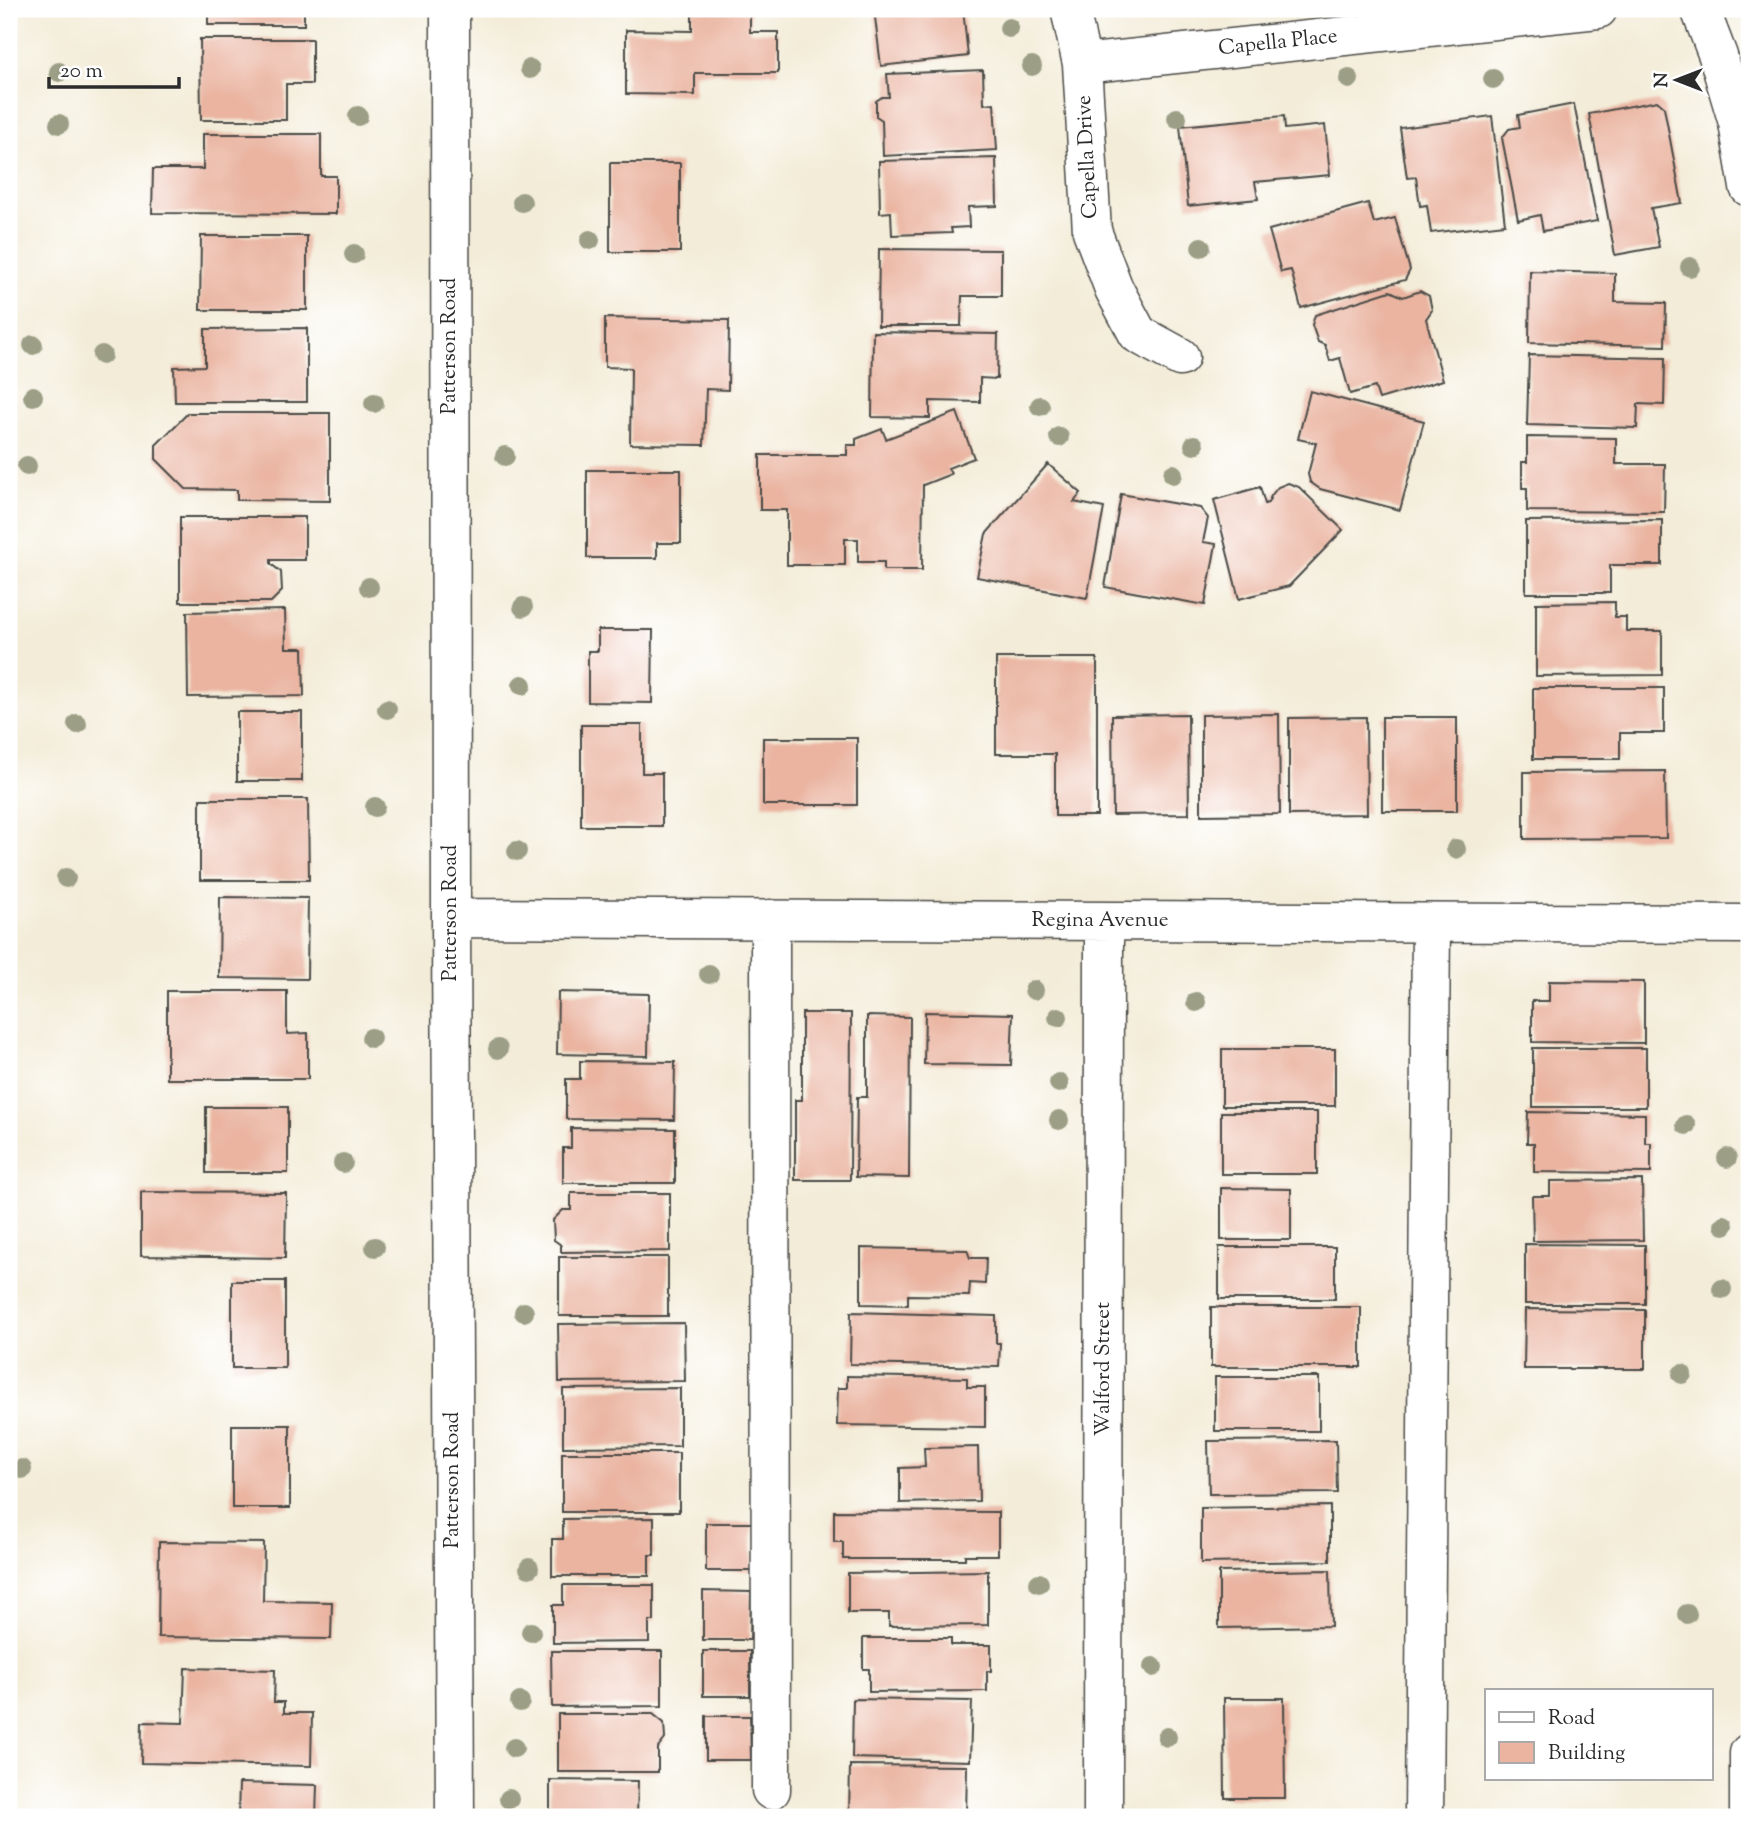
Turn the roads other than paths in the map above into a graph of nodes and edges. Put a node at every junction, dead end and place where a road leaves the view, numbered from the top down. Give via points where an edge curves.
1 (450, 9) edge
2 (1070, 9) edge
3 (1598, 9) edge
4 (1700, 9) edge
5 (1082, 64) junction
6 (1749, 187) edge
7 (1180, 357) dead end
8 (451, 918) junction
9 (770, 919) junction
10 (1104, 921) junction
11 (1432, 923) junction
12 (1749, 924) edge
13 (1749, 1754) edge
14 (771, 1790) dead end
15 (455, 1817) edge
16 (1103, 1817) edge
17 (1424, 1817) edge
18 (1749, 1817) edge

1 - 8 street, Patterson Road
2 - 5 street, Capella Drive
3 - 5 street, Capella Place
4 - 6 street via 1738,123
5 - 7 street, Capella Drive via 1092,231 1114,289 1138,334
8 - 9 street, Regina Avenue
8 - 15 street, Patterson Road
9 - 10 street, Regina Avenue
9 - 14 street
10 - 11 street, Regina Avenue
10 - 16 street, Walford Street
11 - 12 street, Regina Avenue
11 - 17 street
13 - 18 street

